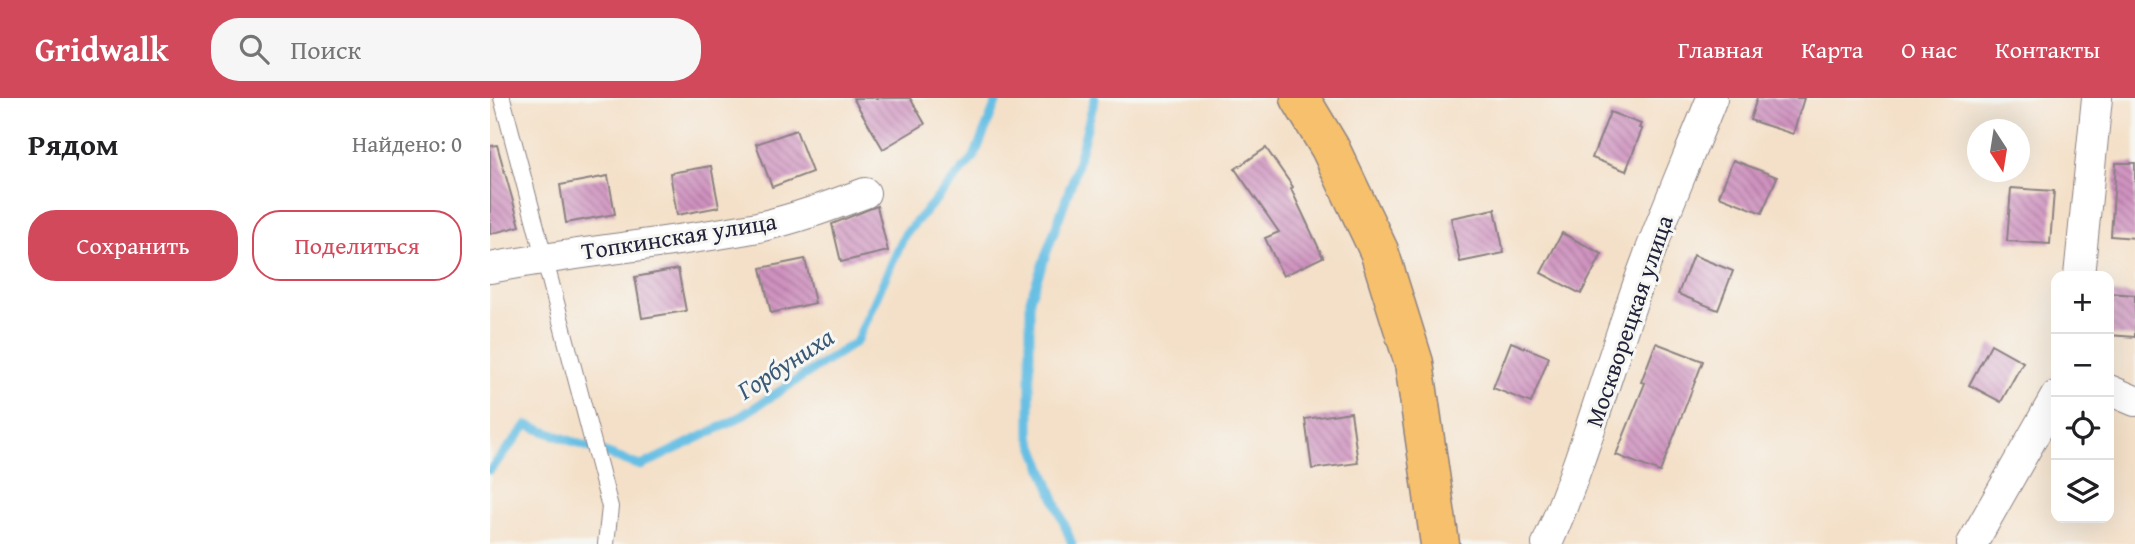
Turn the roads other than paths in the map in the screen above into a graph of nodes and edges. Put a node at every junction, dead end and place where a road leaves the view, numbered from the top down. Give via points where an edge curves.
1 (502, 98) edge
2 (1300, 98) edge
3 (1712, 98) edge
4 (2097, 98) edge
5 (865, 193) dead end
6 (543, 258) junction
7 (490, 268) edge
8 (2080, 271) edge
9 (2114, 392) edge
10 (2055, 397) edge
11 (2135, 401) edge
12 (606, 544) edge
13 (1440, 544) edge
14 (1547, 544) edge
15 (1972, 544) edge

1 - 6 lane
2 - 13 main road via 1330,148 1379,251 1414,363
3 - 14 street, Москворецкая улица via 1633,299
4 - 8 street
5 - 6 street, Топкинская улица via 759,226
6 - 7 street, Топкинская улица
6 - 12 lane via 610,507
9 - 11 street
10 - 15 street

